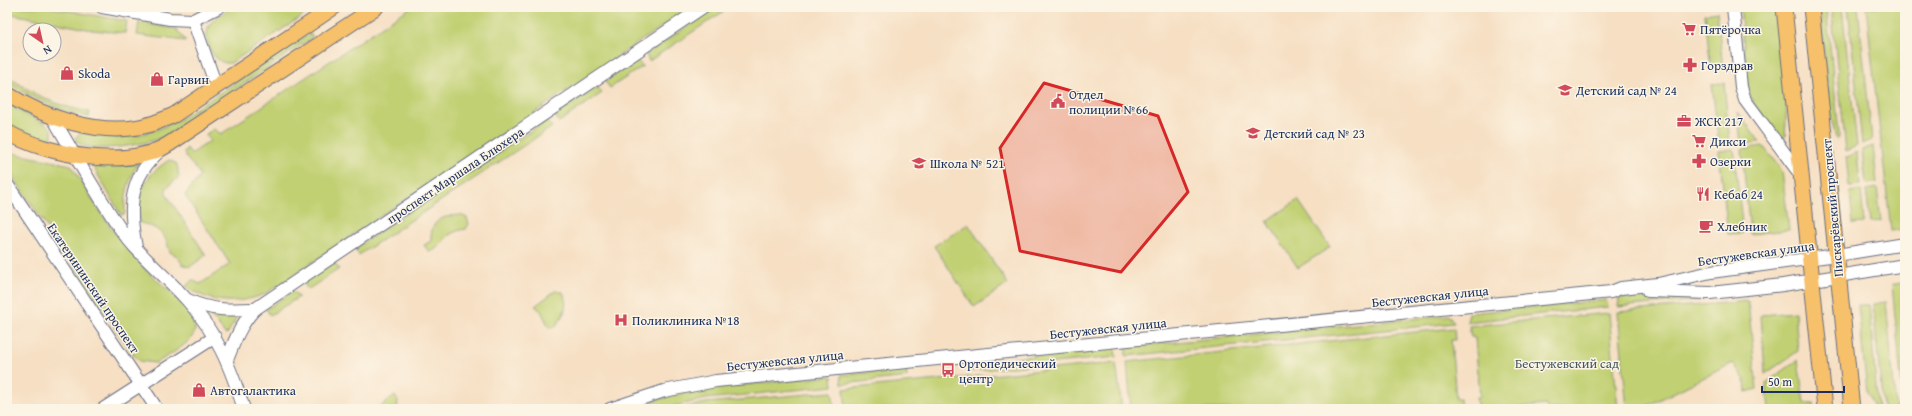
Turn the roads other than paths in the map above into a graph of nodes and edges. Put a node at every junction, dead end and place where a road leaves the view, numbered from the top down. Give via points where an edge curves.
1 (102, 7) edge
2 (219, 7) edge
3 (376, 7) edge
4 (703, 7) edge
5 (1733, 7) edge
6 (1784, 7) edge
7 (1812, 7) edge
8 (326, 9) edge
9 (193, 20) junction
10 (337, 34) junction
11 (216, 86) junction
12 (7, 94) edge
13 (53, 118) junction
14 (7, 132) edge
15 (163, 148) junction
16 (74, 155) junction
17 (1800, 174) junction
18 (7, 184) edge
19 (1905, 244) edge
20 (136, 248) junction
21 (1837, 256) junction
22 (1809, 259) junction
23 (1905, 265) edge
24 (1839, 276) junction
25 (1812, 281) junction
26 (1612, 292) junction
27 (186, 299) junction
28 (255, 309) junction
29 (215, 337) junction
30 (227, 360) junction
31 (141, 383) junction
32 (1851, 402) edge
33 (103, 409) edge
34 (157, 409) edge
35 (244, 409) edge
36 (610, 409) edge
37 (1825, 409) edge
38 (1861, 409) edge

1 - 9 street via 170,19
2 - 9 street
3 - 10 main road
4 - 28 street, проспект Маршала Блюхера
5 - 17 street via 1741,88 1745,100
6 - 17 main road, Пискарёвский проспект
7 - 21 main road, Пискарёвский проспект
8 - 10 main road
8 - 11 main road
9 - 11 street
10 - 15 main road
11 - 13 main road via 174,114 140,127 107,128
12 - 13 main road
13 - 16 street
14 - 16 main road via 31,143
15 - 16 main road via 146,155 131,157
15 - 20 street via 150,160 133,191 132,228
16 - 20 street via 119,227
17 - 22 main road, Пискарёвский проспект
18 - 31 street, Екатерининский проспект
19 - 21 street, Бестужевская улица
20 - 27 street
21 - 22 street, Бестужевская улица
21 - 24 main road, Пискарёвский проспект
22 - 25 main road, Пискарёвский проспект
22 - 26 street, Бестужевская улица via 1711,272 1658,284 1621,288
23 - 24 street, Бестужевская улица
24 - 25 street, Бестужевская улица
24 - 32 main road, Пискарёвский проспект
25 - 26 street, Бестужевская улица via 1710,293
25 - 37 main road, Пискарёвский проспект
26 - 36 street, Бестужевская улица via 716,381 664,390
27 - 28 street via 204,308
27 - 29 street
28 - 30 street, проспект Маршала Блюхера via 235,339
29 - 30 street
29 - 31 street
30 - 35 street
31 - 33 street
31 - 34 street, Екатерининский проспект
32 - 38 street

